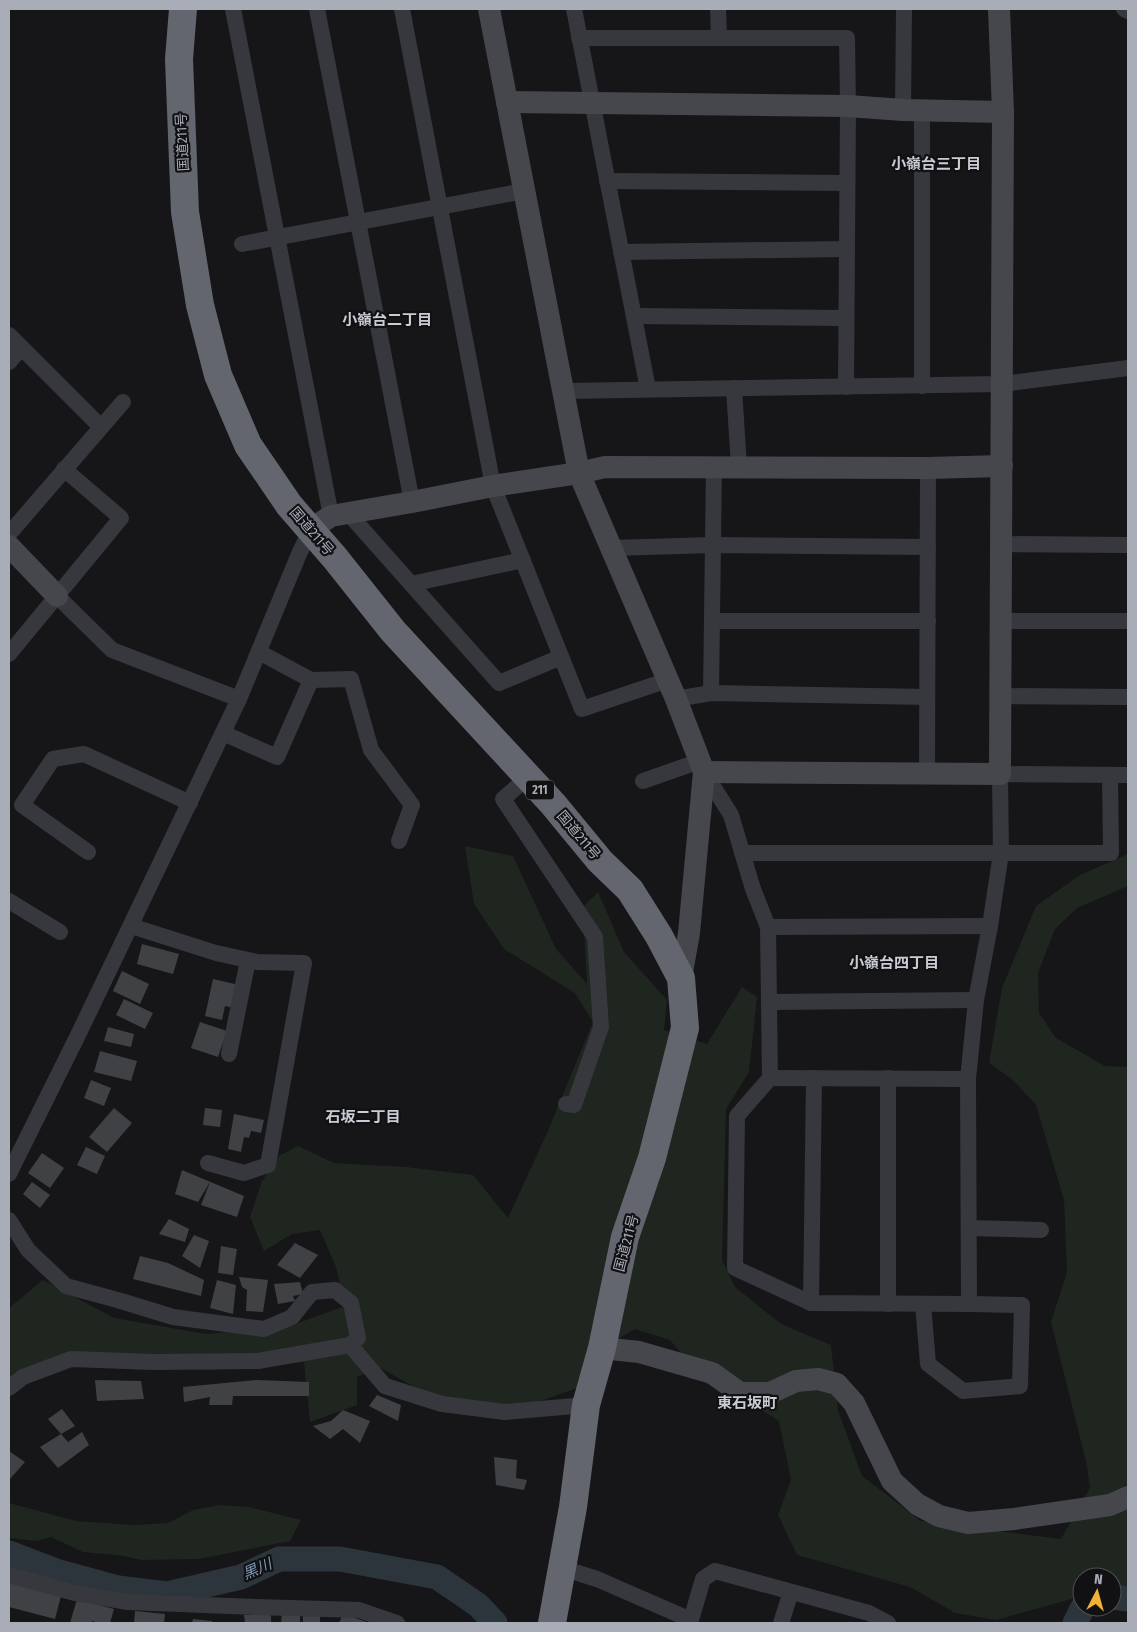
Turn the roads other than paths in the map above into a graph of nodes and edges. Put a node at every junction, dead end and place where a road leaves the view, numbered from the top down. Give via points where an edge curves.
1 (183, 9) edge
2 (233, 9) edge
3 (317, 9) edge
4 (402, 9) edge
5 (489, 9) edge
6 (574, 9) edge
7 (718, 9) edge
8 (904, 9) edge
9 (999, 9) edge
10 (1124, 9) edge
11 (1128, 11) edge
12 (580, 38) junction
13 (719, 38) junction
14 (507, 102) junction
15 (592, 104) junction
16 (848, 106) junction
17 (912, 111) junction
18 (1002, 112) junction
19 (607, 181) junction
20 (847, 183) junction
21 (524, 191) junction
22 (438, 207) junction
23 (358, 222) junction
24 (277, 237) junction
25 (242, 244) dead end
26 (847, 249) junction
27 (621, 252) junction
28 (634, 316) junction
29 (846, 318) junction
30 (9, 335) edge
31 (22, 348) junction
32 (9, 362) edge
33 (1128, 368) edge
34 (1002, 384) junction
35 (922, 386) junction
36 (846, 387) junction
37 (734, 388) junction
38 (648, 390) junction
39 (563, 391) junction
40 (123, 402) dead end
41 (101, 427) junction
42 (1002, 466) junction
43 (714, 467) junction
44 (739, 467) junction
45 (928, 468) junction
46 (64, 469) junction
47 (579, 473) junction
48 (493, 486) junction
49 (412, 502) junction
50 (330, 519) junction
51 (9, 534) edge
52 (1000, 544) junction
53 (713, 545) junction
54 (1128, 545) edge
55 (9, 546) edge
56 (928, 547) junction
57 (611, 548) junction
58 (523, 560) junction
59 (411, 584) junction
60 (57, 596) junction
61 (712, 621) junction
62 (928, 621) junction
63 (1000, 621) junction
64 (1128, 621) edge
65 (259, 652) junction
66 (9, 654) edge
67 (561, 657) junction
68 (311, 680) junction
69 (672, 690) junction
70 (711, 693) junction
71 (1000, 696) junction
72 (928, 697) junction
73 (1128, 697) edge
74 (239, 699) junction
75 (223, 733) junction
76 (702, 767) junction
77 (927, 773) junction
78 (1000, 774) junction
79 (1110, 775) junction
80 (1128, 775) edge
81 (528, 777) junction
82 (643, 781) dead end
83 (190, 803) junction
84 (399, 841) dead end
85 (88, 852) dead end
86 (742, 852) junction
87 (1001, 853) junction
88 (9, 901) edge
89 (131, 926) junction
90 (990, 926) junction
91 (768, 927) junction
92 (60, 932) dead end
93 (248, 960) junction
94 (681, 978) junction
95 (976, 1000) junction
96 (770, 1002) junction
97 (229, 1054) dead end
98 (770, 1078) junction
99 (814, 1078) junction
100 (888, 1078) junction
101 (968, 1079) junction
102 (566, 1104) dead end
103 (208, 1163) dead end
104 (9, 1174) edge
105 (9, 1220) edge
106 (969, 1228) junction
107 (1041, 1230) dead end
108 (811, 1303) junction
109 (888, 1304) junction
110 (923, 1304) junction
111 (969, 1304) junction
112 (350, 1345) junction
113 (602, 1348) junction
114 (9, 1388) edge
115 (586, 1404) junction
116 (1128, 1497) edge
117 (562, 1568) junction
118 (9, 1575) edge
119 (791, 1592) junction
120 (878, 1621) edge
121 (690, 1622) edge
122 (397, 1623) edge
123 (552, 1623) edge
124 (781, 1623) edge

1 - 50 highway, 国道211号 / 211 via 179,59 185,212 202,314 218,375 248,445 289,505
2 - 24 street
3 - 23 street
4 - 22 street
5 - 14 street
6 - 12 street
7 - 13 street
8 - 17 street
9 - 18 street
10 - 11 street
12 - 13 street
12 - 15 street
13 - 16 street via 847,38
14 - 15 street
14 - 21 street
15 - 16 street
15 - 19 street
16 - 17 street
16 - 20 street
17 - 18 street
17 - 35 street
18 - 34 street
19 - 20 street
19 - 27 street
20 - 26 street
21 - 22 street
21 - 39 street
22 - 23 street
22 - 48 street
23 - 24 street
23 - 49 street
24 - 25 street
24 - 50 street
26 - 27 street
26 - 29 street
27 - 28 street
28 - 29 street
28 - 38 street
29 - 36 street
30 - 31 street
31 - 32 street
31 - 41 street
33 - 34 street
34 - 35 street
34 - 42 street
35 - 36 street
36 - 37 street
37 - 38 street
37 - 44 street
38 - 39 street
39 - 47 street
40 - 41 street
41 - 46 street
42 - 45 street
42 - 52 street
43 - 44 street
43 - 47 street via 605,467
43 - 53 street
44 - 45 street
45 - 56 street
46 - 51 street
46 - 60 street via 121,518
47 - 48 street
47 - 57 street
48 - 49 street
48 - 58 street
49 - 50 street
50 - 59 street
50 - 65 street via 299,554
50 - 81 highway, 国道211号 / 211 via 393,631
52 - 54 street
52 - 63 street
53 - 56 street
53 - 57 street
53 - 61 street
55 - 60 street
56 - 62 street
57 - 69 street
58 - 59 street
58 - 67 street
59 - 67 street via 499,683
60 - 66 street
60 - 74 street via 112,650
61 - 62 street
61 - 70 street
62 - 72 street
63 - 64 street
63 - 71 street
65 - 68 street
65 - 74 street
67 - 69 street via 582,709
68 - 75 street via 277,757
68 - 84 street via 351,679 371,750 412,805
69 - 70 street
69 - 76 street
70 - 72 street
71 - 73 street
71 - 78 street
72 - 77 street
74 - 75 street
75 - 83 street
76 - 77 street
76 - 82 street
76 - 86 street via 730,815
76 - 94 street via 689,932
77 - 78 street
78 - 79 street
78 - 87 street
79 - 80 street
79 - 87 street via 1111,853
81 - 94 highway, 国道211号 / 211 via 600,861 630,890
81 - 102 street via 503,798 595,937 601,1027 574,1105
83 - 85 street via 84,754 53,759 22,805
83 - 89 street
86 - 87 street
86 - 91 street
87 - 90 street
88 - 92 street
89 - 93 street
89 - 104 street
90 - 91 street
90 - 95 street
91 - 96 street
93 - 97 street
93 - 103 street via 304,963 268,1165 244,1173
94 - 113 highway, 国道211号 / 211 via 685,1028 652,1158 625,1237
95 - 96 street
95 - 101 street
96 - 98 street
98 - 99 street
98 - 108 street via 737,1116 735,1268
99 - 100 street
99 - 108 street
100 - 101 street
100 - 109 street
101 - 106 street
105 - 112 street via 28,1250 66,1286 173,1317 264,1329 292,1317 312,1292 335,1290 351,1303 358,1338
106 - 107 street
106 - 111 street
108 - 109 street
109 - 110 street
110 - 111 street
110 - 111 street via 928,1364 963,1390 1020,1386 1022,1305
112 - 114 street via 258,1362 71,1359 24,1377
112 - 115 street via 385,1386 442,1404 504,1412
113 - 115 highway, 国道211号 / 211
113 - 116 street via 639,1352 712,1373 740,1393 770,1393 796,1381 818,1378 836,1384 854,1403 892,1480 917,1504 939,1516 968,1523 1014,1519 1110,1505
115 - 117 highway, 国道211号 / 211
117 - 121 street via 597,1579
117 - 123 highway, 国道211号 / 211
118 - 122 street via 75,1593 128,1602 359,1610
119 - 120 street
119 - 121 street via 715,1571 703,1579
119 - 124 street

